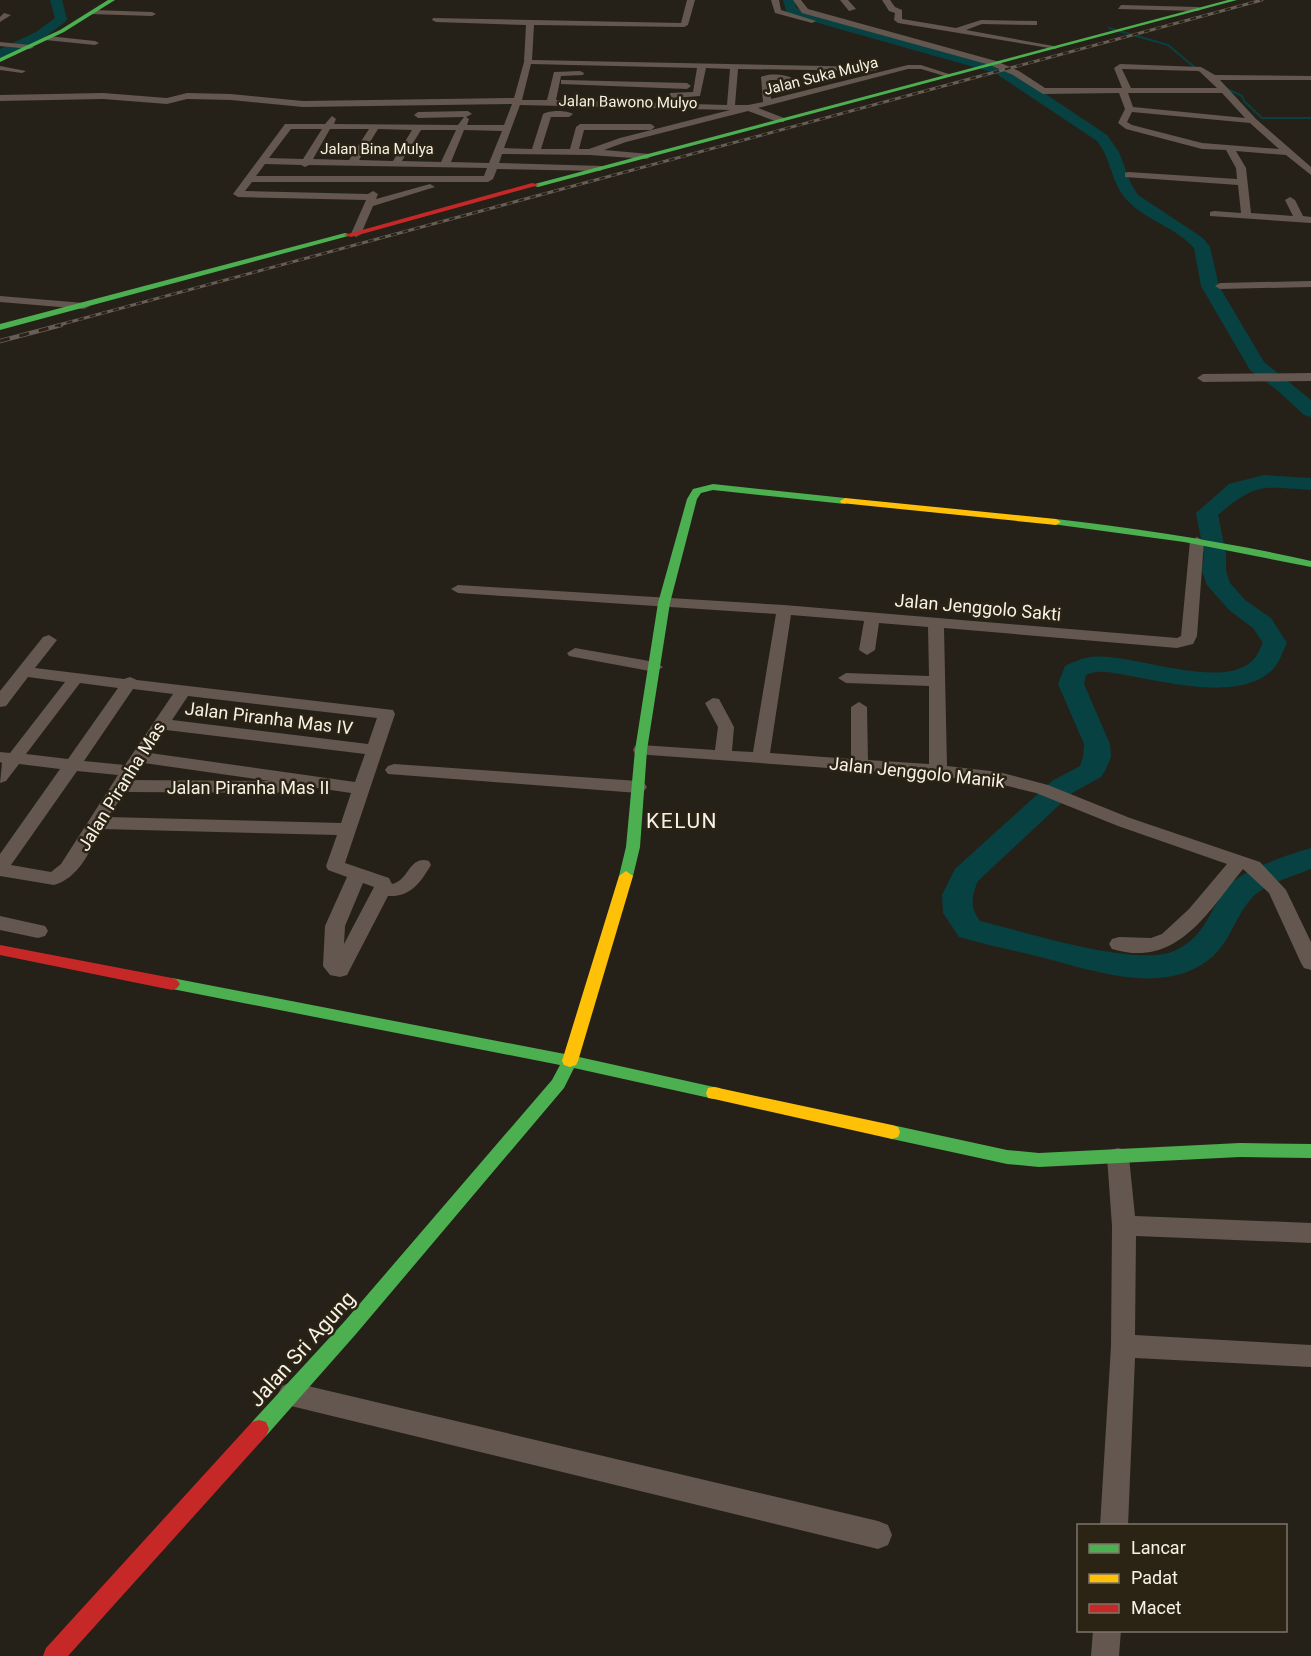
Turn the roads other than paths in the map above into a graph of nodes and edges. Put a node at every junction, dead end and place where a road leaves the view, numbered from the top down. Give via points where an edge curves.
1 (112, 0) edge
2 (691, 0) edge
3 (775, 0) edge
4 (797, 0) edge
5 (844, 0) edge
6 (886, 0) edge
7 (1234, 0) edge
8 (1119, 3) edge
9 (852, 9) dead end
10 (1198, 9) junction
11 (93, 12) junction
12 (152, 14) dead end
13 (937, 19) dead end
14 (436, 20) dead end
15 (530, 23) junction
16 (1019, 23) junction
17 (1034, 23) dead end
18 (927, 26) junction
19 (1121, 29) junction
20 (955, 31) junction
21 (48, 38) junction
22 (95, 43) dead end
23 (0, 44) edge
24 (27, 46) junction
25 (1049, 46) junction
26 (0, 60) edge
27 (528, 62) junction
28 (702, 65) junction
29 (984, 65) junction
30 (734, 66) junction
31 (0, 68) edge
32 (21, 70) dead end
33 (898, 70) junction
34 (645, 75) dead end
35 (689, 75) dead end
36 (948, 75) junction
37 (700, 76) junction
38 (594, 78) junction
39 (802, 78) dead end
40 (826, 78) dead end
41 (1311, 78) edge
42 (861, 79) junction
43 (1219, 84) junction
44 (698, 86) junction
45 (555, 87) junction
46 (766, 88) junction
47 (778, 88) dead end
48 (790, 88) dead end
49 (824, 89) junction
50 (1125, 90) junction
51 (18, 93) dead end
52 (0, 96) edge
53 (474, 101) junction
54 (517, 101) junction
55 (551, 103) junction
56 (339, 104) junction
57 (767, 104) junction
58 (731, 107) junction
59 (750, 108) junction
60 (1129, 109) junction
61 (468, 114) junction
62 (295, 115) junction
63 (584, 115) dead end
64 (378, 116) dead end
65 (411, 116) dead end
66 (677, 117) dead end
67 (712, 118) junction
68 (781, 120) junction
69 (1253, 121) junction
70 (331, 122) junction
71 (375, 127) junction
72 (418, 127) junction
73 (462, 128) junction
74 (506, 128) junction
75 (672, 128) junction
76 (1230, 149) junction
77 (498, 151) junction
78 (536, 152) junction
79 (574, 152) junction
80 (590, 152) junction
81 (1288, 152) junction
82 (647, 156) junction
83 (261, 161) junction
84 (306, 164) junction
85 (353, 164) junction
86 (391, 164) junction
87 (445, 164) junction
88 (492, 164) junction
89 (600, 168) junction
90 (1311, 172) edge
91 (1128, 175) dead end
92 (248, 178) junction
93 (488, 179) junction
94 (455, 180) junction
95 (380, 181) junction
96 (1243, 182) junction
97 (370, 200) junction
98 (481, 200) junction
99 (1290, 200) dead end
100 (1214, 214) dead end
101 (1246, 216) junction
102 (1300, 220) junction
103 (1311, 220) edge
104 (356, 234) junction
105 (1311, 284) edge
106 (1220, 286) dead end
107 (0, 299) edge
108 (84, 306) junction
109 (0, 327) edge
110 (1311, 377) edge
111 (1203, 378) dead end
112 (1199, 541) junction
113 (1311, 564) edge
114 (458, 589) dead end
115 (663, 603) junction
116 (784, 610) junction
117 (872, 617) junction
118 (936, 623) junction
119 (49, 640) dead end
120 (867, 650) dead end
121 (575, 653) dead end
122 (655, 667) junction
123 (24, 672) junction
124 (77, 677) junction
125 (846, 678) dead end
126 (936, 681) junction
127 (130, 682) junction
128 (185, 689) junction
129 (0, 702) edge
130 (713, 703) dead end
131 (859, 707) dead end
132 (160, 724) junction
133 (375, 750) junction
134 (641, 750) junction
135 (723, 756) junction
136 (7, 758) edge
137 (760, 758) junction
138 (133, 764) junction
139 (70, 765) junction
140 (860, 765) junction
141 (394, 770) dead end
142 (938, 770) junction
143 (0, 777) edge
144 (119, 786) junction
145 (341, 787) junction
146 (638, 787) junction
147 (363, 789) junction
148 (95, 823) junction
149 (350, 829) junction
150 (1247, 863) junction
151 (422, 865) dead end
152 (0, 869) edge
153 (358, 874) junction
154 (382, 889) junction
155 (0, 923) edge
156 (38, 931) dead end
157 (1119, 944) dead end
158 (0, 950) edge
159 (1310, 958) edge
160 (570, 1060) junction
161 (1311, 1151) edge
162 (1118, 1156) junction
163 (1124, 1226) junction
164 (1311, 1233) edge
165 (1123, 1346) junction
166 (1311, 1356) edge
167 (291, 1394) junction
168 (1114, 1524) edge
169 (878, 1535) dead end
170 (1107, 1632) edge
171 (54, 1656) edge
172 (1105, 1656) edge

1 - 11 street
2 - 15 street via 684,25
3 - 29 street via 778,11
4 - 29 street via 805,11
5 - 9 street
6 - 18 street via 899,12 898,20
7 - 10 street
8 - 10 street
8 - 19 street
10 - 19 street
11 - 12 street
11 - 21 street
13 - 18 street
14 - 15 street
15 - 27 street
16 - 17 street
16 - 20 street via 980,22
16 - 25 street
18 - 20 street
19 - 25 street
20 - 25 street
21 - 22 street
21 - 24 street
23 - 24 street
24 - 26 street
25 - 29 street
27 - 28 street
27 - 54 street
28 - 30 street
28 - 37 street
29 - 36 street
29 - 50 street via 1016,73 1043,91
30 - 33 street
30 - 58 street
31 - 32 street
33 - 36 street via 918,66
33 - 42 street, Jalan Suka Mulya
34 - 38 street
35 - 37 street
36 - 68 street
37 - 44 street
38 - 44 street
38 - 45 street
39 - 46 street via 766,77
40 - 42 street
41 - 43 street
42 - 49 street, Jalan Suka Mulya
43 - 50 street
43 - 50 street via 1196,68 1120,66
43 - 69 street
44 - 45 street via 694,95
45 - 55 street
46 - 47 street
46 - 57 street
48 - 49 street
49 - 57 street, Jalan Suka Mulya
50 - 60 street
51 - 52 street
52 - 62 street via 166,100 187,96 231,97
53 - 54 street
53 - 56 street
53 - 61 street
54 - 55 street
54 - 74 street
55 - 58 street
56 - 62 street
56 - 70 street
57 - 59 street, Jalan Suka Mulya
58 - 59 street
59 - 67 street
59 - 68 street
60 - 69 street
60 - 76 street via 1122,123 1129,127 1194,145
61 - 65 street
61 - 73 street
62 - 70 street
62 - 83 street
63 - 78 street, Jalan Bawono Mulyo via 547,114
64 - 70 street
66 - 67 street, Jalan Bawono Mulyo
67 - 75 street
68 - 82 street
69 - 81 street
70 - 71 street
70 - 84 street
71 - 72 street
71 - 85 street
72 - 73 street
72 - 86 street
73 - 74 street
73 - 87 street
74 - 77 street
75 - 79 street via 583,126 579,127
75 - 80 street
76 - 81 street
76 - 96 street via 1241,168
77 - 78 street
77 - 88 street
78 - 79 street
79 - 80 street
80 - 82 street
81 - 90 street
82 - 89 street
83 - 84 street, Jalan Bina Mulya
83 - 92 street
84 - 85 street, Jalan Bina Mulya
85 - 86 street, Jalan Bina Mulya
86 - 87 street, Jalan Bina Mulya
86 - 95 street
87 - 88 street, Jalan Bina Mulya
88 - 89 street, Jalan Bina Mulya
88 - 93 street
89 - 98 street
91 - 96 street
92 - 95 street
92 - 97 street via 239,195
93 - 94 street
93 - 98 street
94 - 95 street
94 - 97 street
95 - 97 street
96 - 101 street
97 - 104 street
98 - 104 street
99 - 102 street
100 - 101 street
101 - 102 street
102 - 103 street
104 - 108 street
105 - 106 street
107 - 108 street
108 - 109 street
110 - 111 street
112 - 113 street, Jalan Sri Agung
112 - 115 street, Jalan Sri Agung via 1149,532 705,488 692,499
112 - 118 street, Jalan Jenggolo Sakti via 1190,636 1183,642
114 - 115 street, Jalan Jenggolo Sakti
115 - 116 street, Jalan Jenggolo Sakti
115 - 122 street, Jalan Sri Agung
116 - 117 street, Jalan Jenggolo Sakti
116 - 137 street
117 - 118 street, Jalan Jenggolo Sakti
117 - 120 street
118 - 126 street
119 - 123 street
121 - 122 street
122 - 134 street, Jalan Sri Agung
123 - 124 street
123 - 129 street
124 - 127 street
124 - 136 street
125 - 126 street
126 - 142 street
127 - 128 street
127 - 139 street
128 - 132 street, Jalan Piranha Mas
128 - 133 street via 387,714
130 - 135 street via 726,727
131 - 140 street
132 - 133 street, Jalan Piranha Mas IV
132 - 138 street, Jalan Piranha Mas
133 - 147 street
134 - 135 street, Jalan Jenggolo Manik
134 - 146 street, Jalan Sri Agung
135 - 137 street, Jalan Jenggolo Manik
136 - 139 street
136 - 143 street
137 - 140 street, Jalan Jenggolo Manik
138 - 139 street
138 - 144 street, Jalan Piranha Mas
138 - 145 street
139 - 152 street
140 - 142 street, Jalan Jenggolo Manik
141 - 146 street
142 - 150 street, Jalan Jenggolo Manik via 999,778 1042,789 1144,830
144 - 145 street, Jalan Piranha Mas II
144 - 148 street, Jalan Piranha Mas
145 - 147 street
146 - 160 street, Jalan Sri Agung via 633,847 623,890
147 - 149 street
148 - 149 street
148 - 152 street, Jalan Piranha Mas via 68,869 54,879
149 - 153 street via 335,866
150 - 157 street via 1168,940 1146,946
150 - 159 street, Jalan Jenggolo Manik via 1277,890
151 - 154 street via 404,888 395,892
153 - 154 street via 382,883
153 - 154 street via 334,926 335,969 340,970
155 - 156 street
158 - 160 street
160 - 162 street via 1007,1157 1039,1160
160 - 167 street, Jalan Sri Agung via 549,1096
161 - 162 street via 1240,1149
162 - 163 street
163 - 164 street
163 - 165 street
165 - 166 street
165 - 168 street
167 - 169 street
167 - 171 street, Jalan Sri Agung
170 - 172 street

